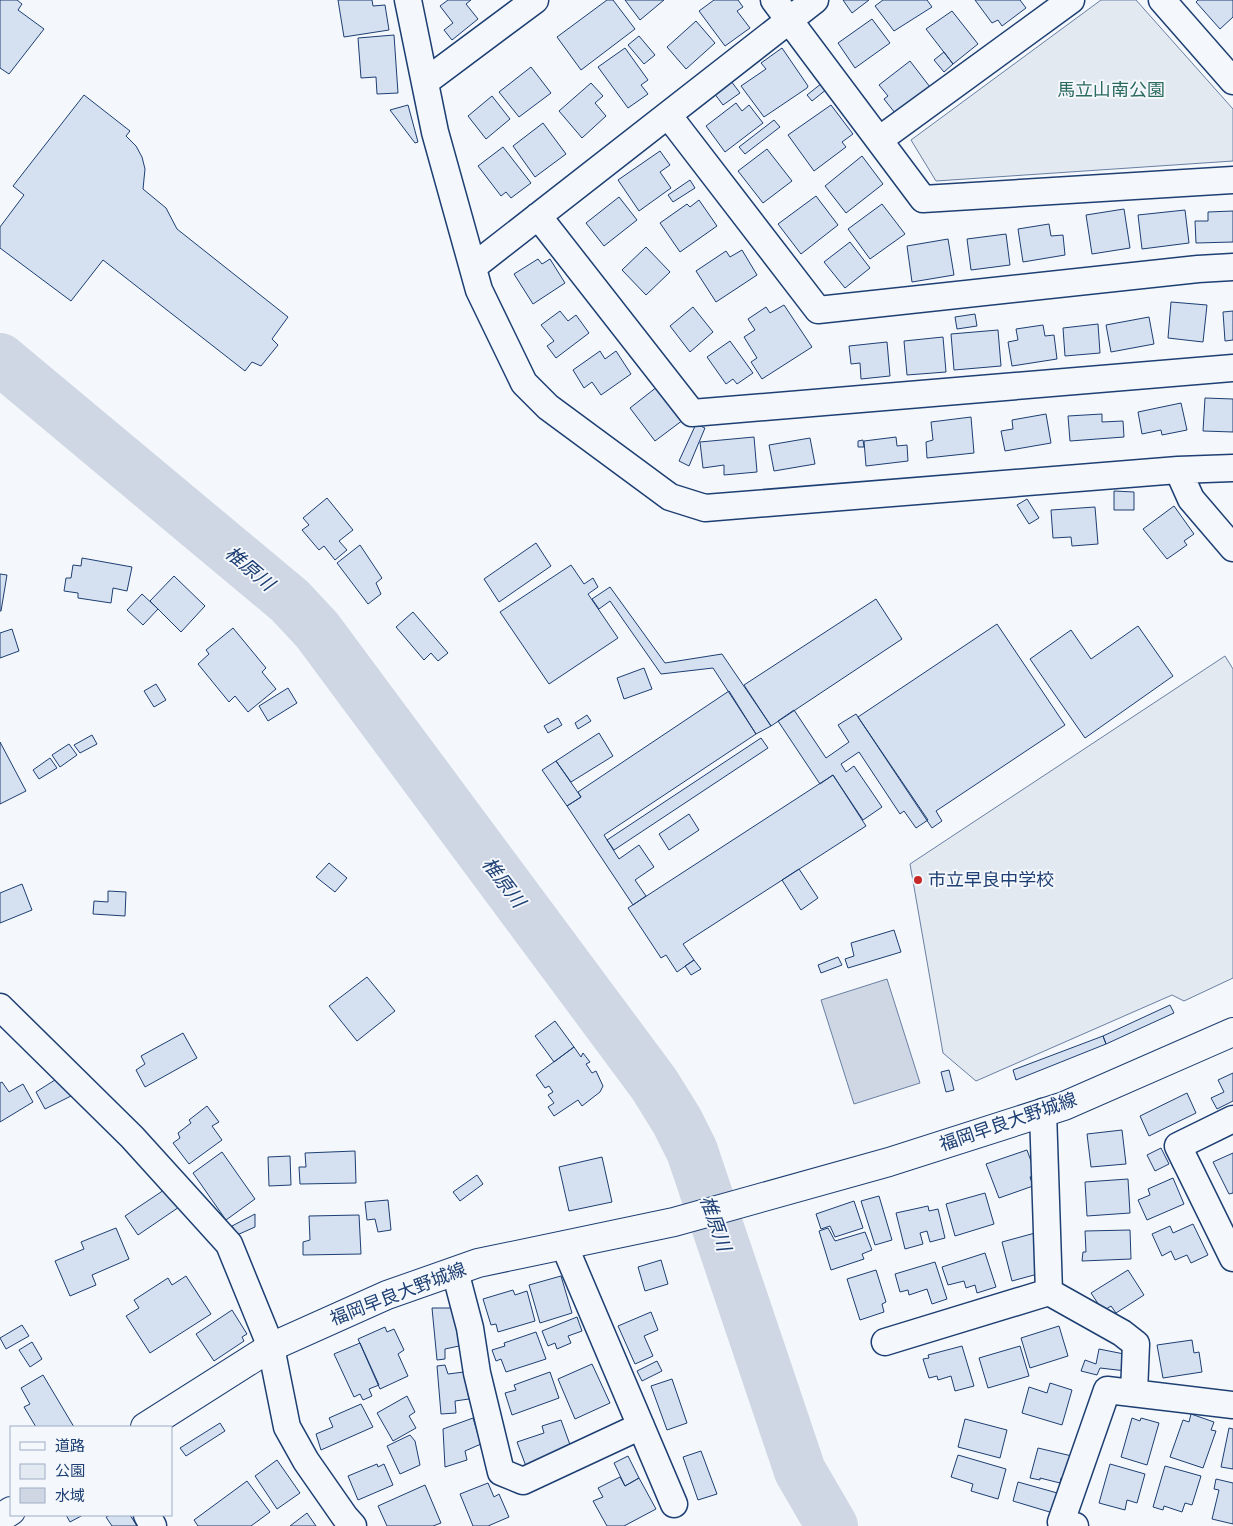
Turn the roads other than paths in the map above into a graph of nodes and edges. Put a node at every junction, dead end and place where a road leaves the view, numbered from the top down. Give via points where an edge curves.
1 (408, 0) edge
2 (535, 0) edge
3 (815, 0) edge
4 (1071, 0) edge
5 (1162, 0) edge
6 (781, 10) edge
7 (1233, 81) edge
8 (425, 82) junction
9 (668, 115) junction
10 (879, 140) junction
11 (1233, 180) edge
12 (538, 216) junction
13 (473, 267) junction
14 (1233, 267) edge
15 (1233, 368) edge
16 (1233, 468) edge
17 (1178, 470) junction
18 (1233, 548) edge
19 (0, 1007) edge
20 (1233, 1032) edge
21 (1043, 1112) junction
22 (1233, 1119) edge
23 (564, 1245) junction
24 (1233, 1258) edge
25 (455, 1271) junction
26 (1049, 1292) junction
27 (885, 1342) dead end
28 (271, 1347) junction
29 (1134, 1393) junction
30 (1233, 1405) edge
31 (147, 1426) edge
32 (640, 1426) junction
33 (674, 1504) dead end
34 (344, 1523) edge
35 (1075, 1526) edge

1 - 8 street
2 - 8 street
3 - 6 street
4 - 10 street
5 - 7 street
6 - 9 street
6 - 10 street
8 - 13 street via 435,132
9 - 12 street
9 - 14 street via 818,310
10 - 11 street via 923,200
12 - 13 street
12 - 15 street via 692,413
13 - 17 street via 480,290 524,383 548,407 670,497 705,508
16 - 17 street
17 - 18 street via 1191,499
19 - 28 street via 132,1137 229,1244
20 - 21 main road, 福岡早良大野城線 via 1064,1106
21 - 23 main road, 福岡早良大野城線 via 889,1162 674,1222
21 - 26 street
22 - 24 street via 1178,1146
23 - 25 main road, 福岡早良大野城線
23 - 32 street
25 - 28 main road, 福岡早良大野城線 via 387,1295
25 - 32 street via 500,1472 523,1481
26 - 27 street
26 - 29 street via 1136,1344
28 - 31 main road, 福岡早良大野城線
28 - 34 street via 288,1427
29 - 30 street
29 - 35 street via 1107,1390 1061,1522
32 - 33 street

